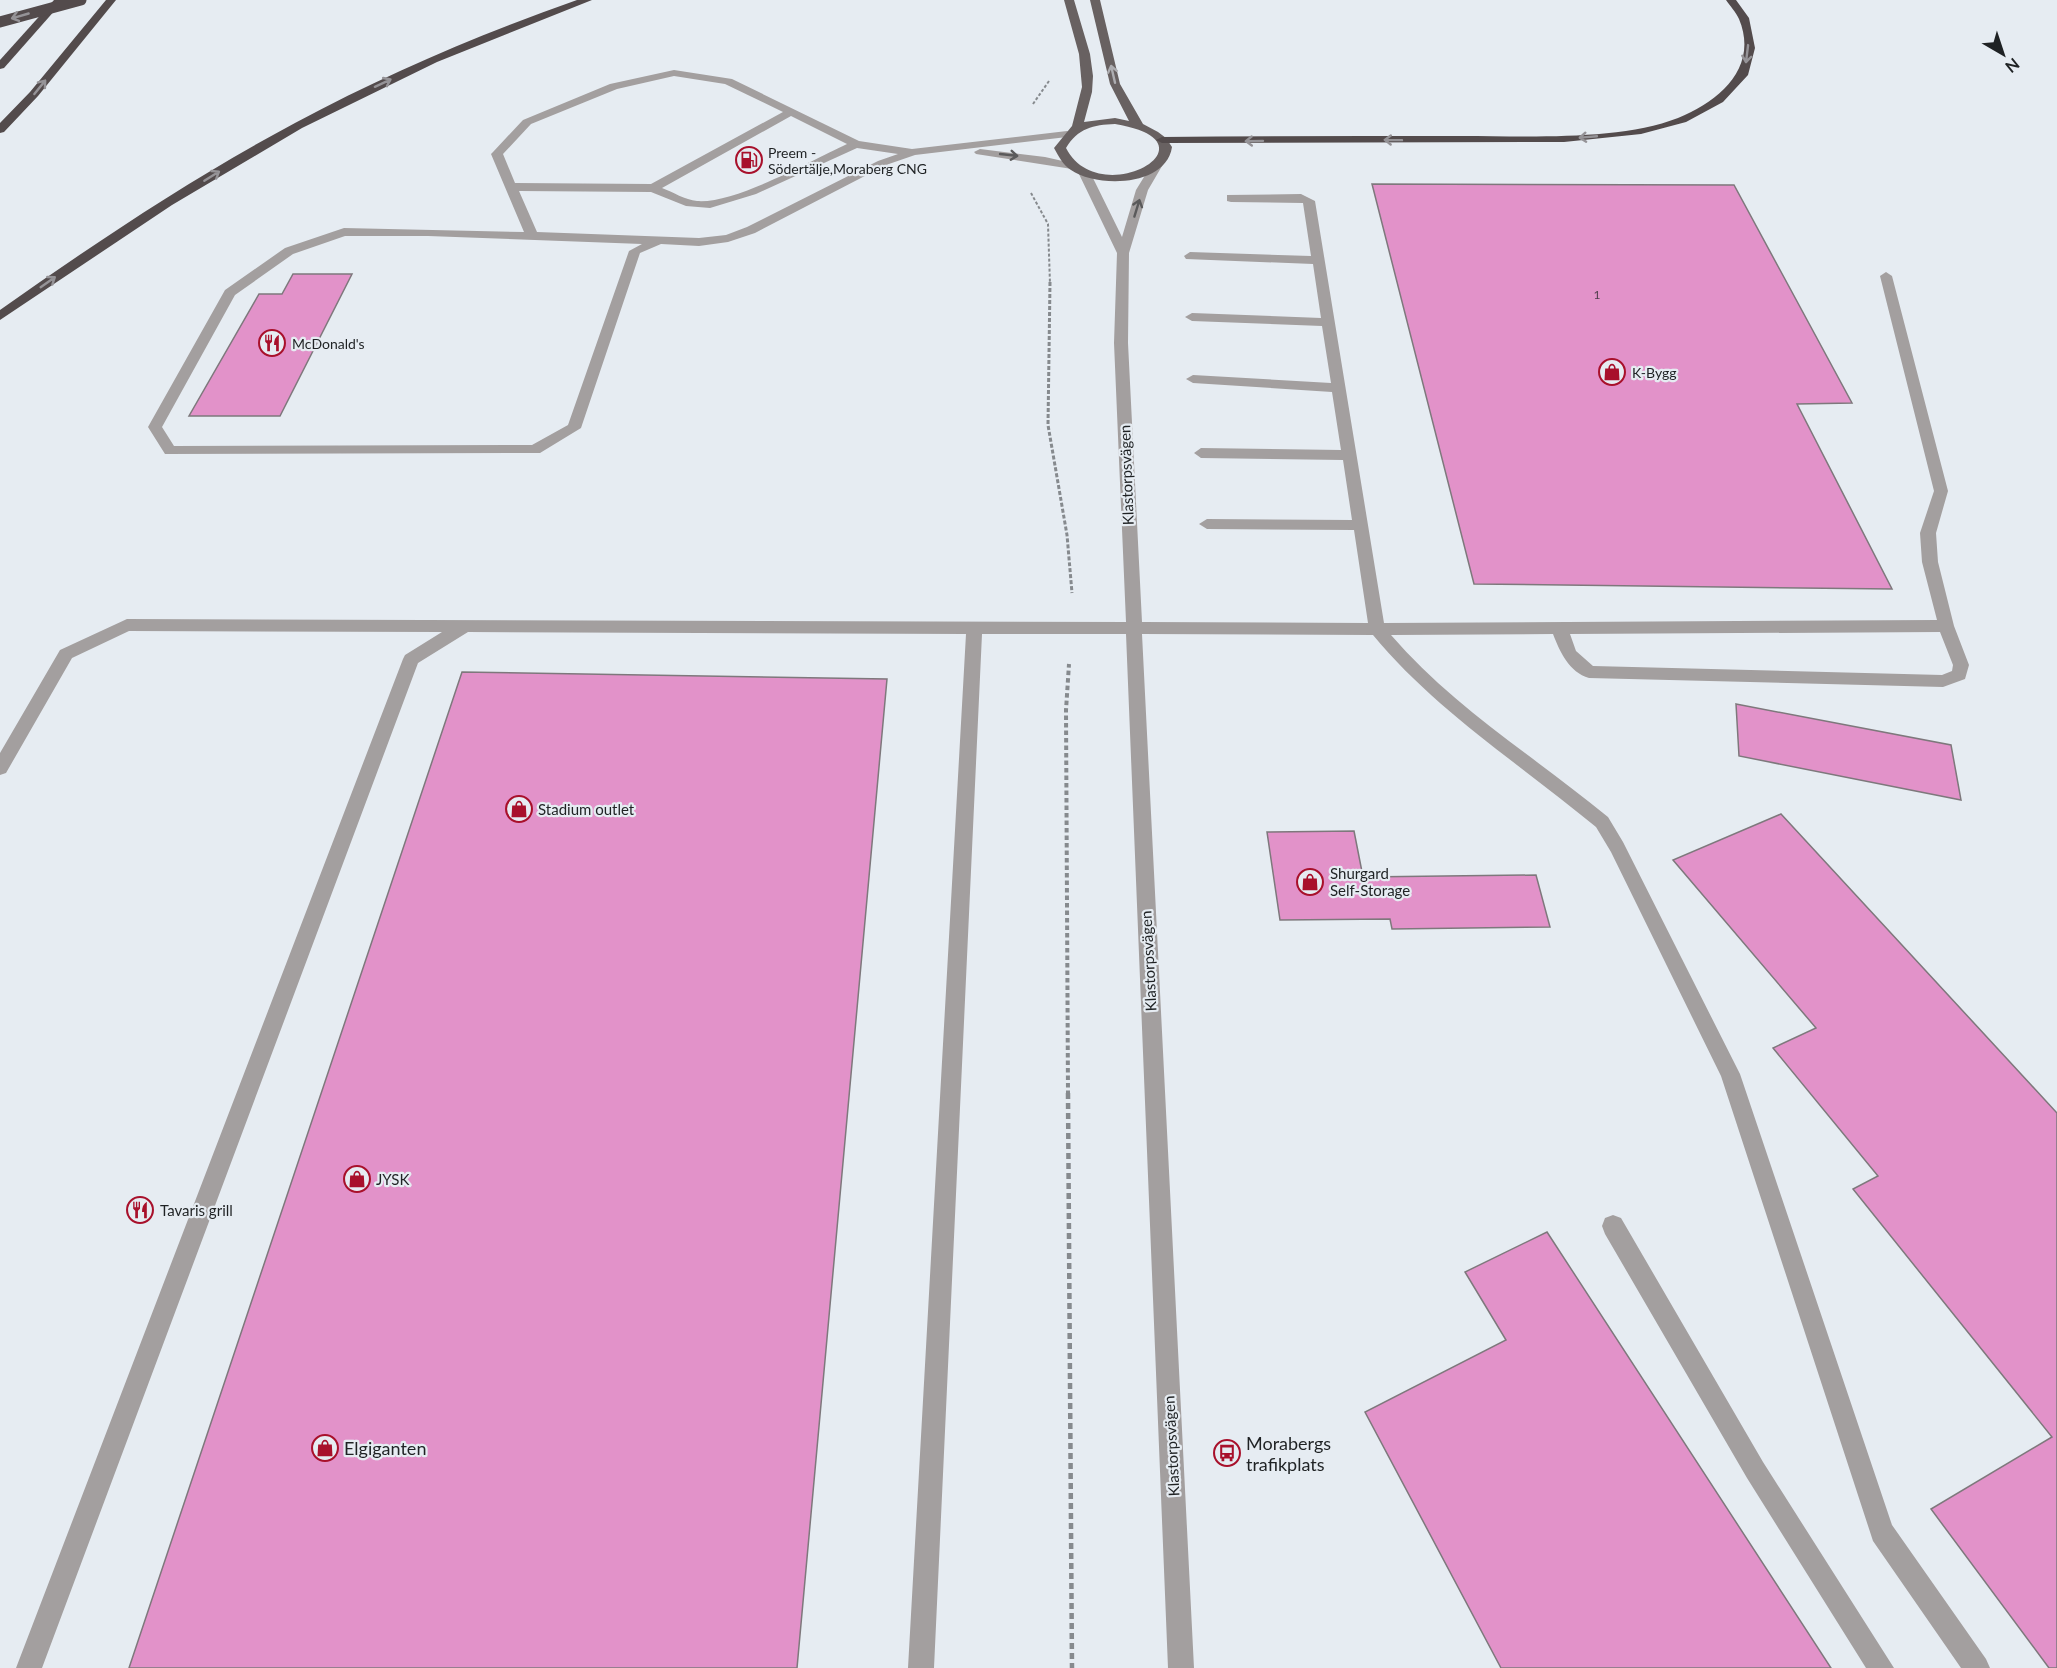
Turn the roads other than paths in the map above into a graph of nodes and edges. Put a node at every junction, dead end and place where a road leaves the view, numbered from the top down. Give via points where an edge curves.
1 (59, 0) edge
2 (81, 0) edge
3 (111, 0) edge
4 (587, 0) edge
5 (1069, 0) edge
6 (1095, 0) edge
7 (1731, 0) edge
8 (0, 22) edge
9 (0, 66) edge
10 (791, 112) junction
11 (1138, 126) junction
12 (1078, 127) junction
13 (0, 130) edge
14 (1067, 134) junction
15 (1162, 140) junction
16 (856, 144) junction
17 (951, 149) junction
18 (913, 152) junction
19 (1072, 166) junction
20 (1156, 166) junction
21 (1084, 172) junction
22 (511, 187) junction
23 (653, 188) junction
24 (1231, 198) dead end
25 (532, 236) junction
26 (661, 240) junction
27 (1123, 253) junction
28 (1190, 256) dead end
29 (1318, 260) junction
30 (1886, 276) dead end
31 (0, 316) edge
32 (1192, 317) dead end
33 (1328, 322) junction
34 (1193, 379) dead end
35 (1338, 388) junction
36 (1201, 453) dead end
37 (1349, 455) junction
38 (1207, 524) dead end
39 (1360, 525) junction
40 (465, 626) junction
41 (1946, 626) junction
42 (974, 627) junction
43 (1133, 627) junction
44 (1377, 629) junction
45 (1560, 630) junction
46 (0, 768) edge
47 (1613, 1226) dead end
48 (29, 1668) edge
49 (921, 1668) edge
50 (1181, 1668) edge
51 (1881, 1668) edge
52 (1977, 1668) edge

1 - 9 highway
2 -> 8 highway, bridge
13 -> 3 highway
31 -> 4 highway via 92,251 256,148 426,62
5 - 12 main road via 1087,66 1087,89 1078,111
11 -> 6 main road via 1115,84
7 -> 15 highway via 1744,18 1750,48 1744,73 1719,100 1682,120 1637,132 1564,139
10 - 16 street
10 - 22 street via 728,81 674,73 614,86 527,122 497,154
10 - 23 street
11 - 12 main road via 1116,121
11 - 15 main road
12 - 14 main road
14 - 17 street
14 - 19 main road via 1060,148 1062,158
15 - 20 main road via 1163,157
16 - 18 street
16 - 23 street via 740,197 718,203 697,205
17 - 18 street
17 -> 19 street
18 - 26 street via 882,163 728,238 699,242
19 - 21 main road
20 - 21 main road via 1126,177
27 -> 20 street, Klastorpsvägen via 1142,190
21 - 27 street, Klastorpsvägen
22 - 23 street
22 - 25 street
24 - 29 street via 1309,201
25 - 26 street
25 - 26 street via 344,232 289,251 230,293 155,427 170,451 534,450 574,428 635,251
27 - 43 street, Klastorpsvägen via 1121,343
28 - 29 street
29 - 33 street
30 - 41 street via 1941,491 1928,533 1930,562
32 - 33 street
33 - 35 street
34 - 35 street
35 - 37 street
36 - 37 street
37 - 39 street
38 - 39 street
39 - 44 street
40 - 42 street
40 - 46 street via 128,625 66,654
40 - 48 street via 411,659
41 - 45 street
41 - 45 street via 1961,665 1959,675 1943,681 1589,672 1569,654
42 - 43 street
42 - 49 street
43 - 44 street
43 - 50 street, Klastorpsvägen
44 - 45 street
44 - 52 street via 1398,657 1427,684 1602,822 1617,847 1730,1074 1882,1532
47 - 51 street via 1755,1470

